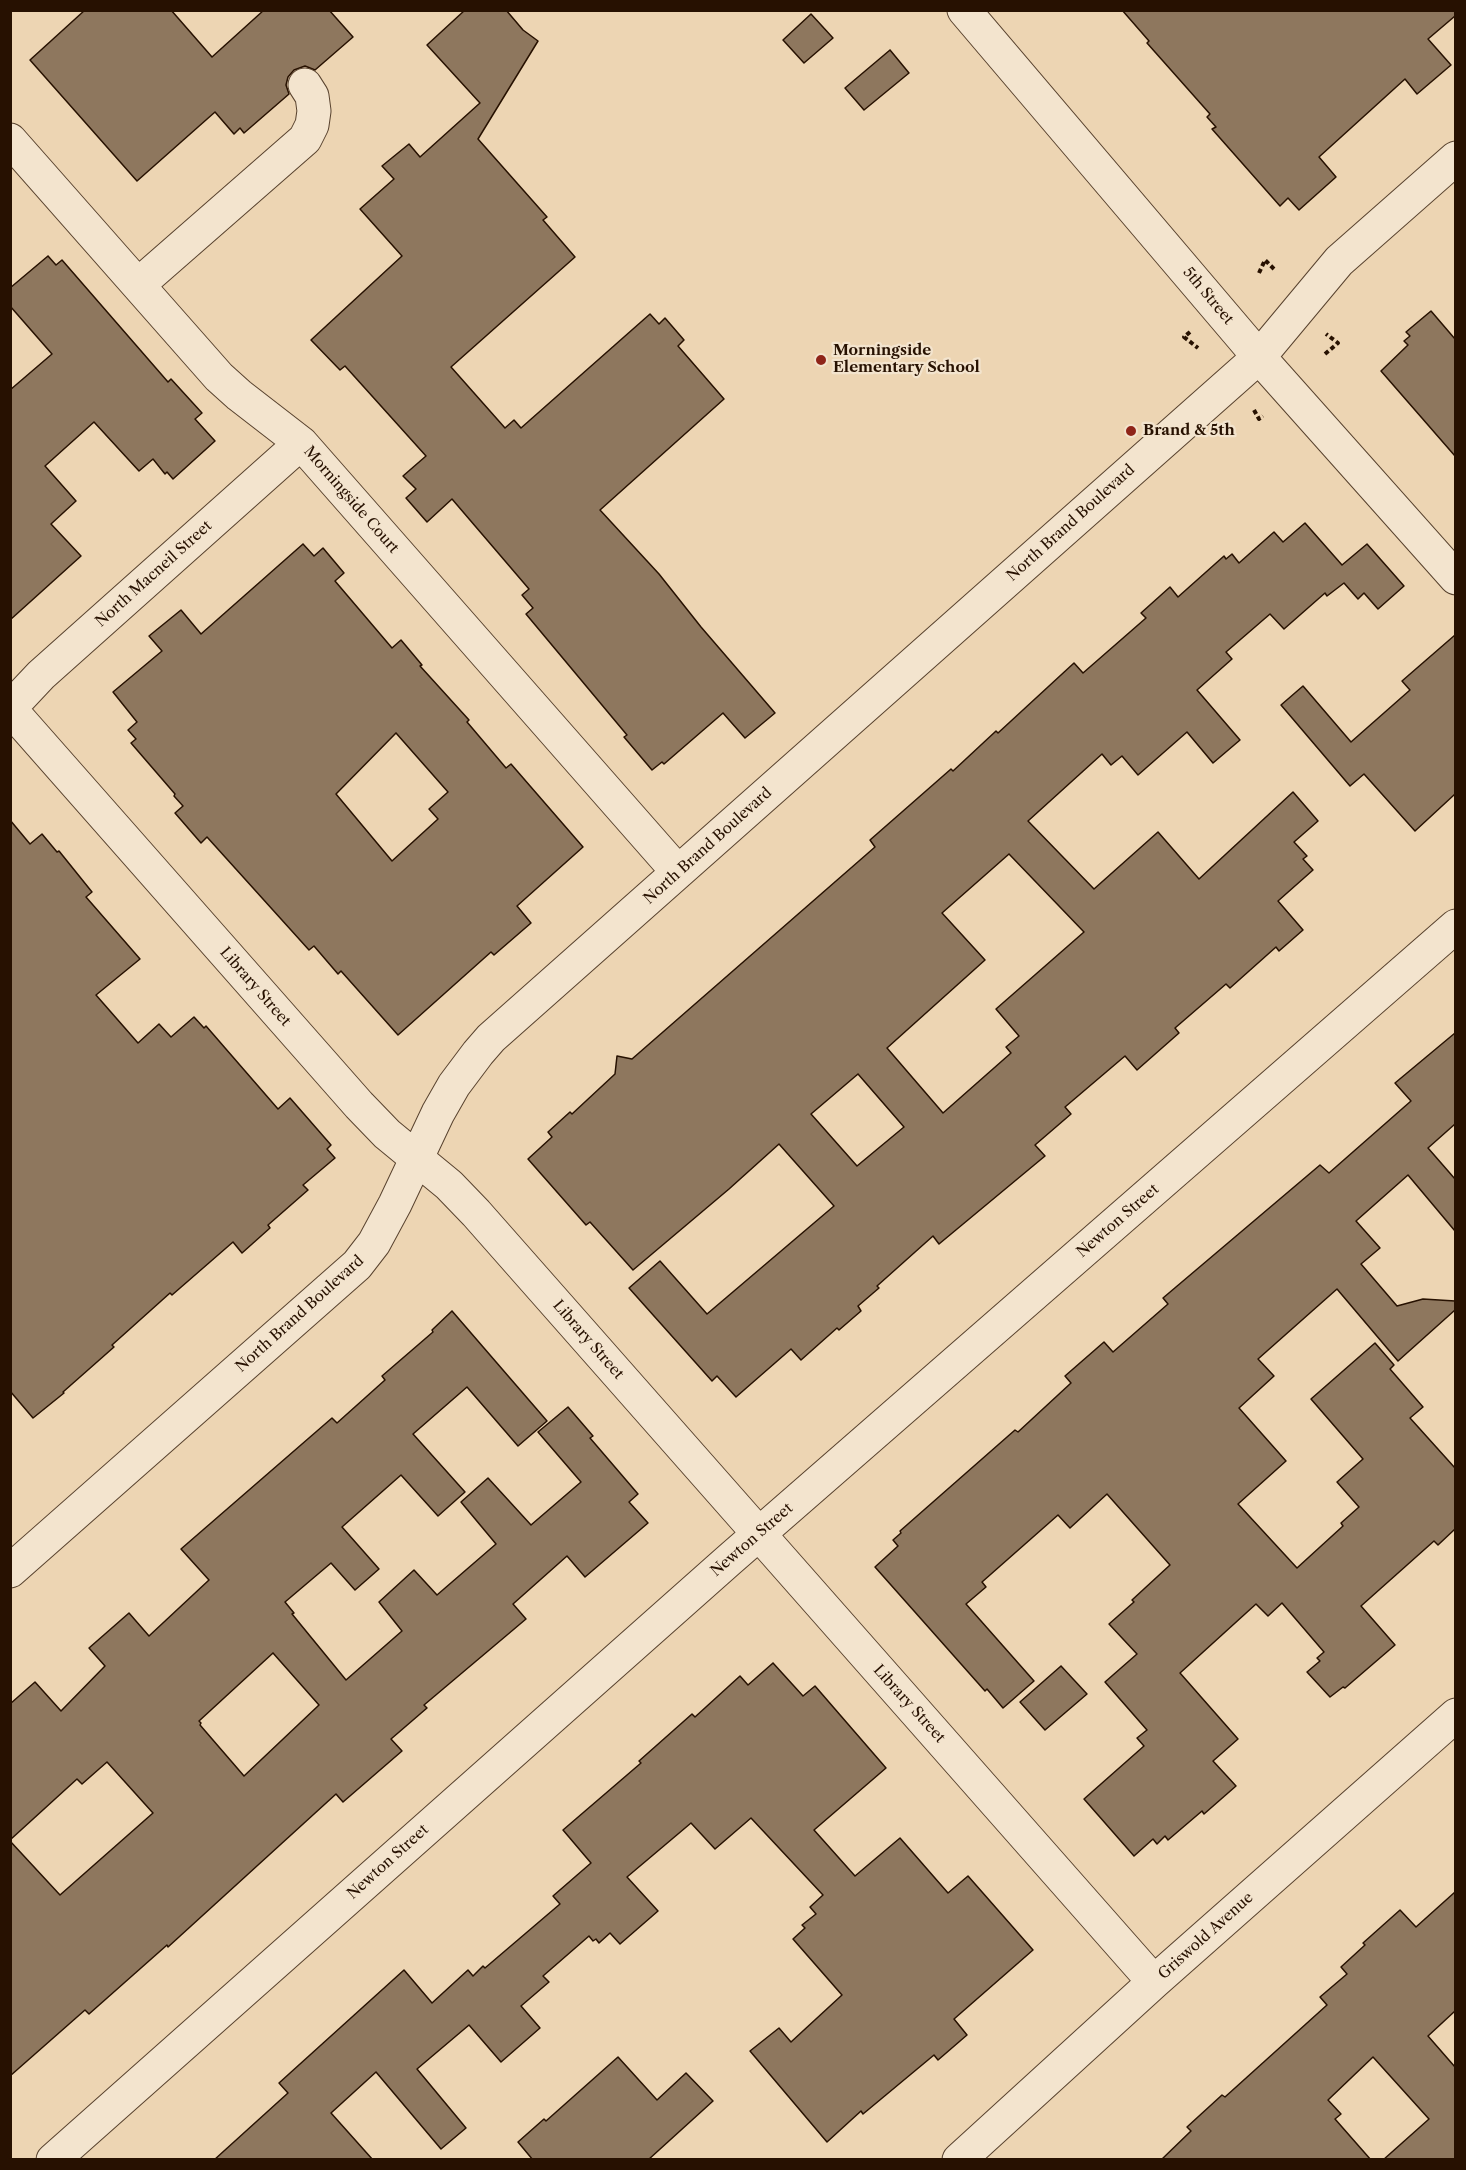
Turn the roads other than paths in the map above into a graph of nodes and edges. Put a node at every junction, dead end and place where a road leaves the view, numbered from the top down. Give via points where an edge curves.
1 (964, 10) edge
2 (305, 85) dead end
3 (10, 140) edge
4 (1455, 158) edge
5 (138, 285) junction
6 (1258, 357) junction
7 (301, 443) junction
8 (1455, 578) edge
9 (10, 708) edge
10 (678, 872) junction
11 (1455, 926) edge
12 (417, 1158) junction
13 (759, 1535) junction
14 (10, 1571) edge
15 (1455, 1715) edge
16 (1154, 1982) junction
17 (53, 2160) edge
18 (959, 2160) edge

1 - 6 street, 5th Street
2 - 5 street via 312,96 314,111 305,139
3 - 5 street, Morningside Court
4 - 6 street, North Brand Boulevard via 1339,261
5 - 7 street, Morningside Court via 228,385
6 - 8 street, 5th Street
6 - 10 street, North Brand Boulevard
7 - 9 street, North Macneil Street via 41,675
7 - 10 street, Morningside Court
9 - 12 street, Library Street via 359,1105
10 - 12 street, North Brand Boulevard via 491,1038 454,1085
11 - 13 street, Newton Street
12 - 13 street, Library Street via 476,1213
12 - 14 street, North Brand Boulevard via 374,1243 357,1265
13 - 16 street, Library Street
13 - 17 street, Newton Street
15 - 16 street, Griswold Avenue
16 - 18 street, Griswold Avenue

